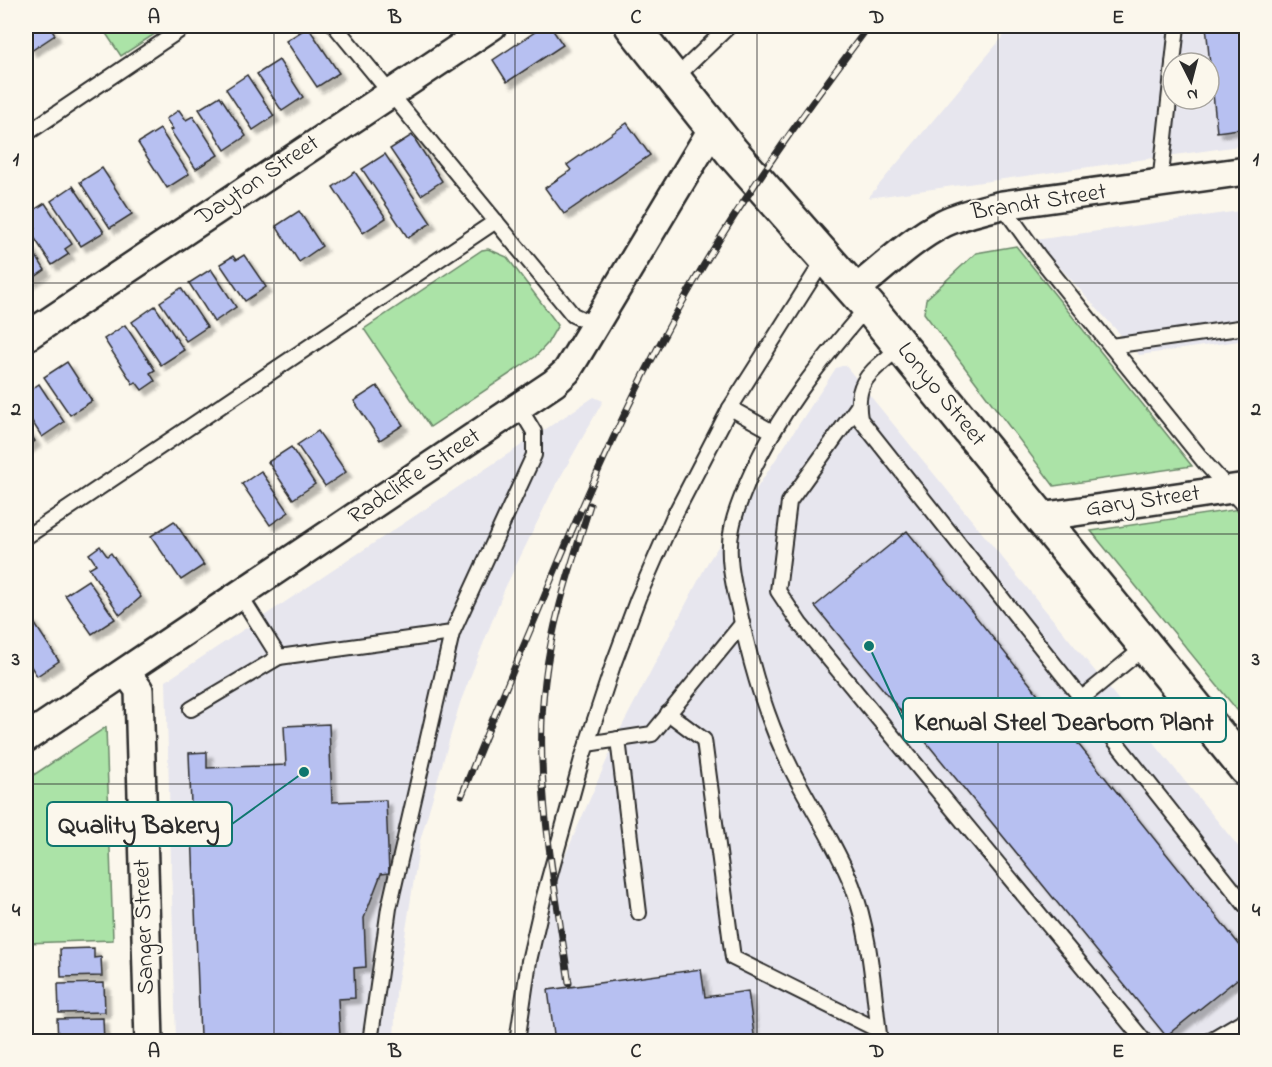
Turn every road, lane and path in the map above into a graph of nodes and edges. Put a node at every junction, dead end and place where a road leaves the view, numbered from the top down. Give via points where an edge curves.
1 (186, 26) edge
2 (335, 26) edge
3 (492, 26) edge
4 (632, 26) edge
5 (729, 26) edge
6 (1178, 26) edge
7 (1175, 51) edge
8 (675, 78) junction
9 (390, 93) junction
10 (1168, 111) edge
11 (713, 128) junction
12 (26, 134) edge
13 (1246, 171) edge
14 (1160, 184) junction
15 (1002, 205) junction
16 (496, 221) junction
17 (826, 257) junction
18 (862, 298) junction
19 (593, 324) junction
20 (1246, 327) edge
21 (26, 337) edge
22 (901, 346) junction
23 (1111, 346) junction
24 (858, 406) junction
25 (519, 407) junction
26 (730, 408) junction
27 (773, 432) junction
28 (1241, 495) edge
29 (1040, 517) junction
30 (26, 537) edge
31 (240, 595) junction
32 (742, 624) junction
33 (452, 633) junction
34 (1146, 646) junction
35 (279, 657) junction
36 (126, 672) junction
37 (1081, 699) junction
38 (191, 709) dead end
39 (668, 713) junction
40 (26, 738) edge
41 (618, 739) junction
42 (587, 744) junction
43 (1246, 769) edge
44 (1246, 906) edge
45 (639, 913) dead end
46 (1246, 1019) edge
47 (879, 1036) edge
48 (148, 1041) edge
49 (370, 1041) edge
50 (517, 1041) edge
51 (1145, 1041) edge
52 (1207, 1041) edge

1 - 12 lane
2 - 9 lane
3 - 9 street, Dayton Street
4 - 8 street, Lonyo Street
5 - 8 lane
6 - 7 lane
8 - 11 street, Lonyo Street
9 - 16 lane
9 - 21 street, Dayton Street
10 - 14 lane
11 - 17 street, Lonyo Street
11 - 19 street, Radcliffe Street
13 - 14 street, Brandt Street
14 - 15 street, Brandt Street
15 - 18 street, Brandt Street via 963,214 924,235
15 - 23 lane
16 - 19 lane via 573,315
16 - 30 lane
17 - 18 street, Lonyo Street
17 - 26 lane
18 - 22 street, Lonyo Street
18 - 27 lane
19 - 25 street, Radcliffe Street via 567,371
20 - 23 lane
22 - 24 lane via 863,381
22 - 29 street, Lonyo Street
23 - 28 lane via 1206,464
24 - 37 lane via 860,419
24 - 51 lane via 789,502 778,591 800,624
25 - 31 street, Radcliffe Street
25 - 33 lane via 534,432 534,455
26 - 27 lane
26 - 42 lane via 673,518 638,598
27 - 32 lane via 736,508 731,531 730,558
28 - 29 street, Gary Street
29 - 34 street, Lonyo Street
31 - 35 lane
31 - 36 street, Radcliffe Street
32 - 39 lane
32 - 47 lane via 778,741 852,886 865,931
33 - 35 lane
33 - 49 lane via 389,908
34 - 37 lane
34 - 43 street, Lonyo Street
35 - 38 lane
36 - 40 street, Radcliffe Street
36 - 48 street, Sanger Street via 139,690
37 - 44 lane
39 - 41 lane via 651,734
39 - 47 lane via 704,740 733,958
41 - 42 lane
41 - 45 lane
42 - 50 lane via 543,900
46 - 52 lane

